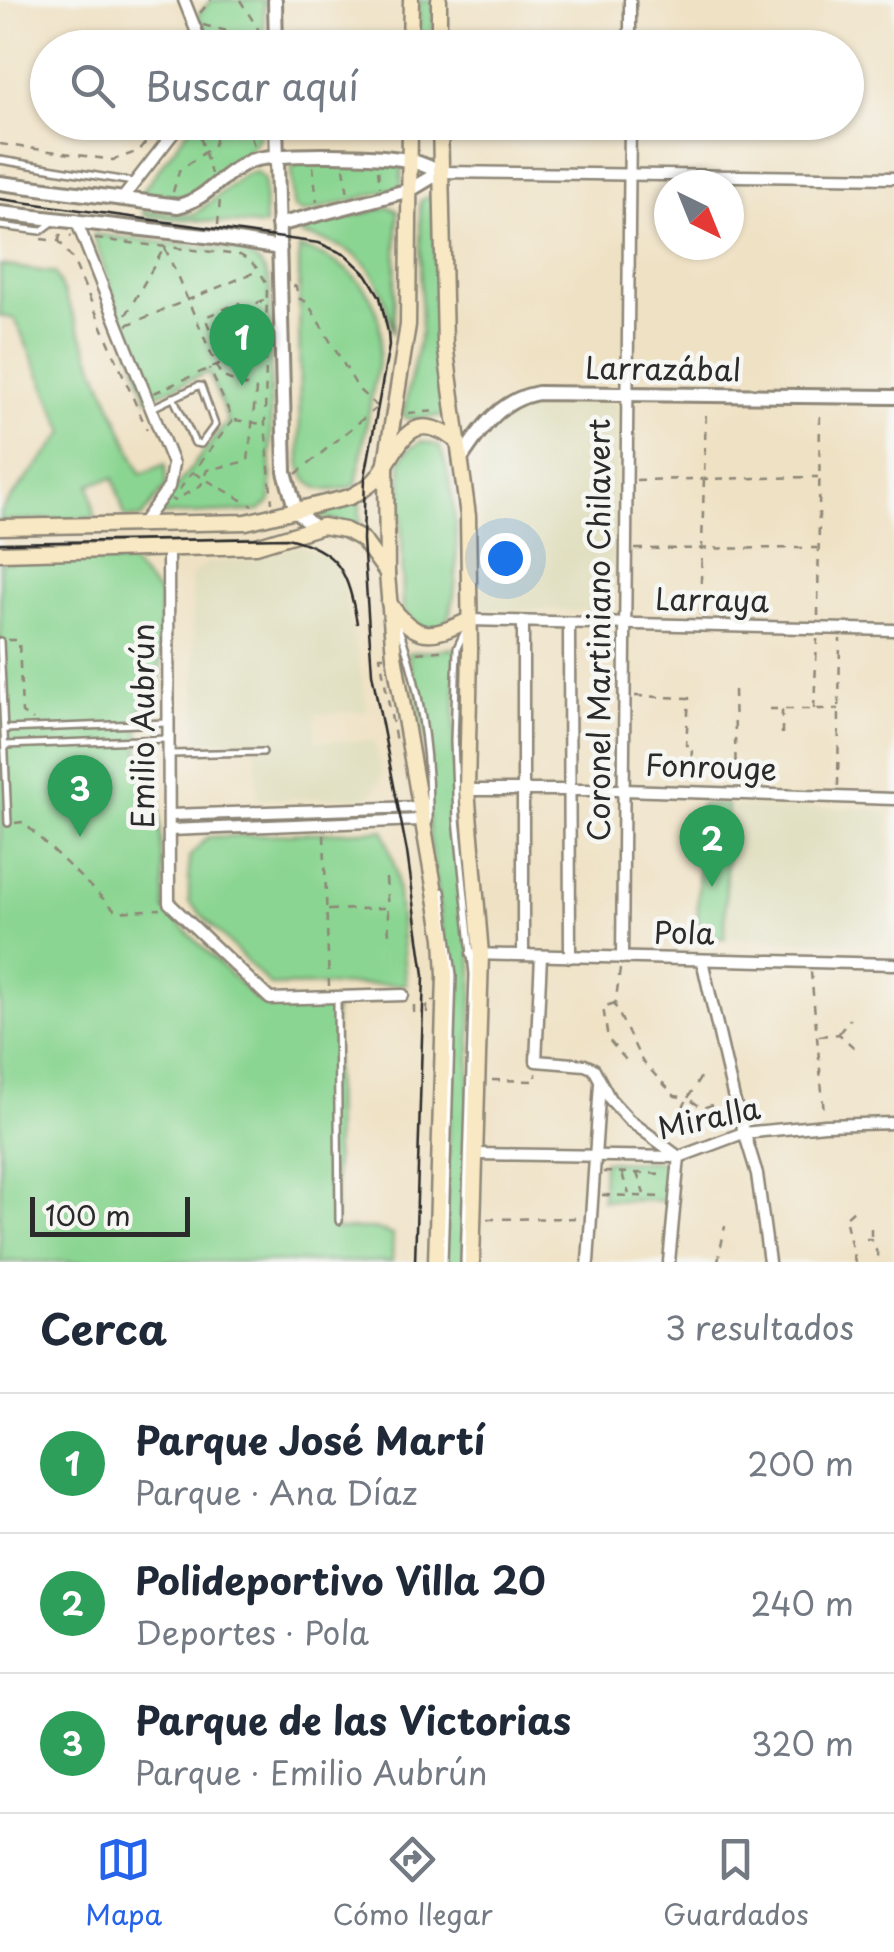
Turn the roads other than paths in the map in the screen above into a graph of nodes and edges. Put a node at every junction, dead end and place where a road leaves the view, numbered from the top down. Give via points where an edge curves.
1 (184, 0) edge
2 (275, 0) edge
3 (411, 0) edge
4 (439, 0) edge
5 (630, 0) edge
6 (195, 30) edge
7 (271, 30) edge
8 (410, 30) edge
9 (439, 30) edge
10 (630, 30) edge
11 (168, 140) edge
12 (277, 140) edge
13 (410, 140) edge
14 (440, 140) edge
15 (630, 140) edge
16 (277, 157) junction
17 (0, 160) edge
18 (410, 160) junction
19 (440, 172) junction
20 (630, 174) junction
21 (894, 178) edge
22 (136, 182) junction
23 (0, 183) edge
24 (410, 190) junction
25 (128, 200) junction
26 (0, 213) edge
27 (56, 218) junction
28 (76, 220) junction
29 (278, 225) junction
30 (0, 226) edge
31 (130, 227) junction
32 (280, 248) junction
33 (626, 394) junction
34 (894, 397) edge
35 (173, 398) junction
36 (152, 408) junction
37 (456, 440) junction
38 (460, 460) junction
39 (386, 462) junction
40 (296, 511) junction
41 (84, 526) junction
42 (141, 526) junction
43 (0, 527) edge
44 (314, 527) junction
45 (168, 550) junction
46 (84, 552) junction
47 (0, 553) edge
48 (387, 574) junction
49 (389, 602) junction
50 (470, 620) junction
51 (523, 622) junction
52 (569, 624) junction
53 (625, 626) junction
54 (894, 630) edge
55 (0, 640) edge
56 (1, 660) edge
57 (169, 723) junction
58 (5, 729) junction
59 (169, 738) junction
60 (6, 745) junction
61 (263, 752) dead end
62 (170, 754) junction
63 (525, 789) junction
64 (568, 789) junction
65 (466, 790) junction
66 (624, 790) junction
67 (894, 799) edge
68 (419, 814) junction
69 (170, 815) junction
70 (8, 823) road end
71 (170, 830) junction
72 (476, 954) junction
73 (523, 956) junction
74 (541, 956) junction
75 (570, 956) junction
76 (622, 958) junction
77 (702, 960) junction
78 (894, 964) edge
79 (403, 995) road end
80 (333, 998) junction
81 (600, 1083) junction
82 (894, 1123) edge
83 (743, 1133) junction
84 (475, 1154) junction
85 (679, 1157) junction
86 (593, 1158) junction
87 (339, 1222) dead end
88 (436, 1262) edge
89 (444, 1262) edge
90 (464, 1262) edge
91 (472, 1262) edge
92 (588, 1262) edge
93 (669, 1262) edge
94 (769, 1262) edge

1 - 6 street
2 - 7 street
3 - 8 main road
4 - 9 main road
5 - 10 street
11 - 22 street
12 - 16 street
13 - 18 main road
14 - 19 main road
15 - 20 street, Coronel Martiniano Chilavert
16 - 18 street
16 - 25 street via 244,164 194,201 170,206
16 - 29 street
17 - 22 lane
18 - 19 street
18 - 24 main road
19 - 20 street
19 - 24 street
19 - 37 main road via 445,344
20 - 21 street
20 - 33 street, Coronel Martiniano Chilavert
22 - 25 street
23 - 25 street
24 - 29 street
24 - 39 main road via 408,325
25 - 31 street via 138,217
26 - 27 street
27 - 28 street
27 - 30 lane via 41,232
28 - 31 street
28 - 36 street
29 - 32 street
31 - 32 street
32 - 40 street via 287,482
33 - 34 street, Larrazábal
33 - 38 street, Larrazábal via 548,392 517,399 489,420
33 - 53 street, Coronel Martiniano Chilavert
35 - 35 lane via 200,386 215,425 201,444
35 - 36 lane
36 - 42 street via 173,464 172,480
37 - 38 main road
37 - 39 main road via 422,426
38 - 50 main road
39 - 40 main road via 364,490
39 - 48 main road
40 - 42 main road via 246,522
40 - 44 street
41 - 42 main road
41 - 43 main road
41 - 46 main road
44 - 45 main road via 264,546
44 - 48 main road via 363,540
45 - 46 main road
45 - 57 street, Emilio Aubrún
46 - 47 main road
48 - 49 main road
49 - 50 main road via 424,634
49 - 68 main road
49 - 89 lane via 408,653 426,740 429,836 453,975
50 - 51 street, Larraya
50 - 65 main road
50 - 72 lane via 457,648 454,742
51 - 52 street, Larraya
51 - 63 street
52 - 53 street, Larraya
52 - 64 street
53 - 54 street, Larraya
53 - 66 street, Coronel Martiniano Chilavert
55 - 56 lane
56 - 58 lane
57 - 58 lane
57 - 59 street, Emilio Aubrún
58 - 60 lane
59 - 60 lane
59 - 62 street, Emilio Aubrún
60 - 70 lane
61 - 62 lane
62 - 69 street, Emilio Aubrún
63 - 64 street, Fonrouge
63 - 65 street, Fonrouge
63 - 73 street
64 - 66 street, Fonrouge
64 - 75 street
65 - 72 main road
66 - 67 street, Fonrouge
66 - 76 street, Coronel Martiniano Chilavert
68 - 69 street
68 - 71 street
68 - 88 main road via 446,976
69 - 71 street, Emilio Aubrún
71 - 80 street, Emilio Aubrún via 170,902 263,995
72 - 73 street, Pola
72 - 84 main road
72 - 90 lane
73 - 74 street, Pola
74 - 75 street, Pola
74 - 81 street via 536,1062 585,1065
75 - 76 street, Pola
76 - 77 street, Pola
77 - 78 street, Pola
77 - 83 street
79 - 80 street
80 - 87 lane
81 - 85 street via 628,1120
81 - 86 street
82 - 83 street, Miralla
83 - 85 street, Miralla
83 - 94 street via 757,1174
84 - 86 street, Miralla
84 - 91 main road
85 - 86 street, Miralla
85 - 93 street
86 - 92 street

